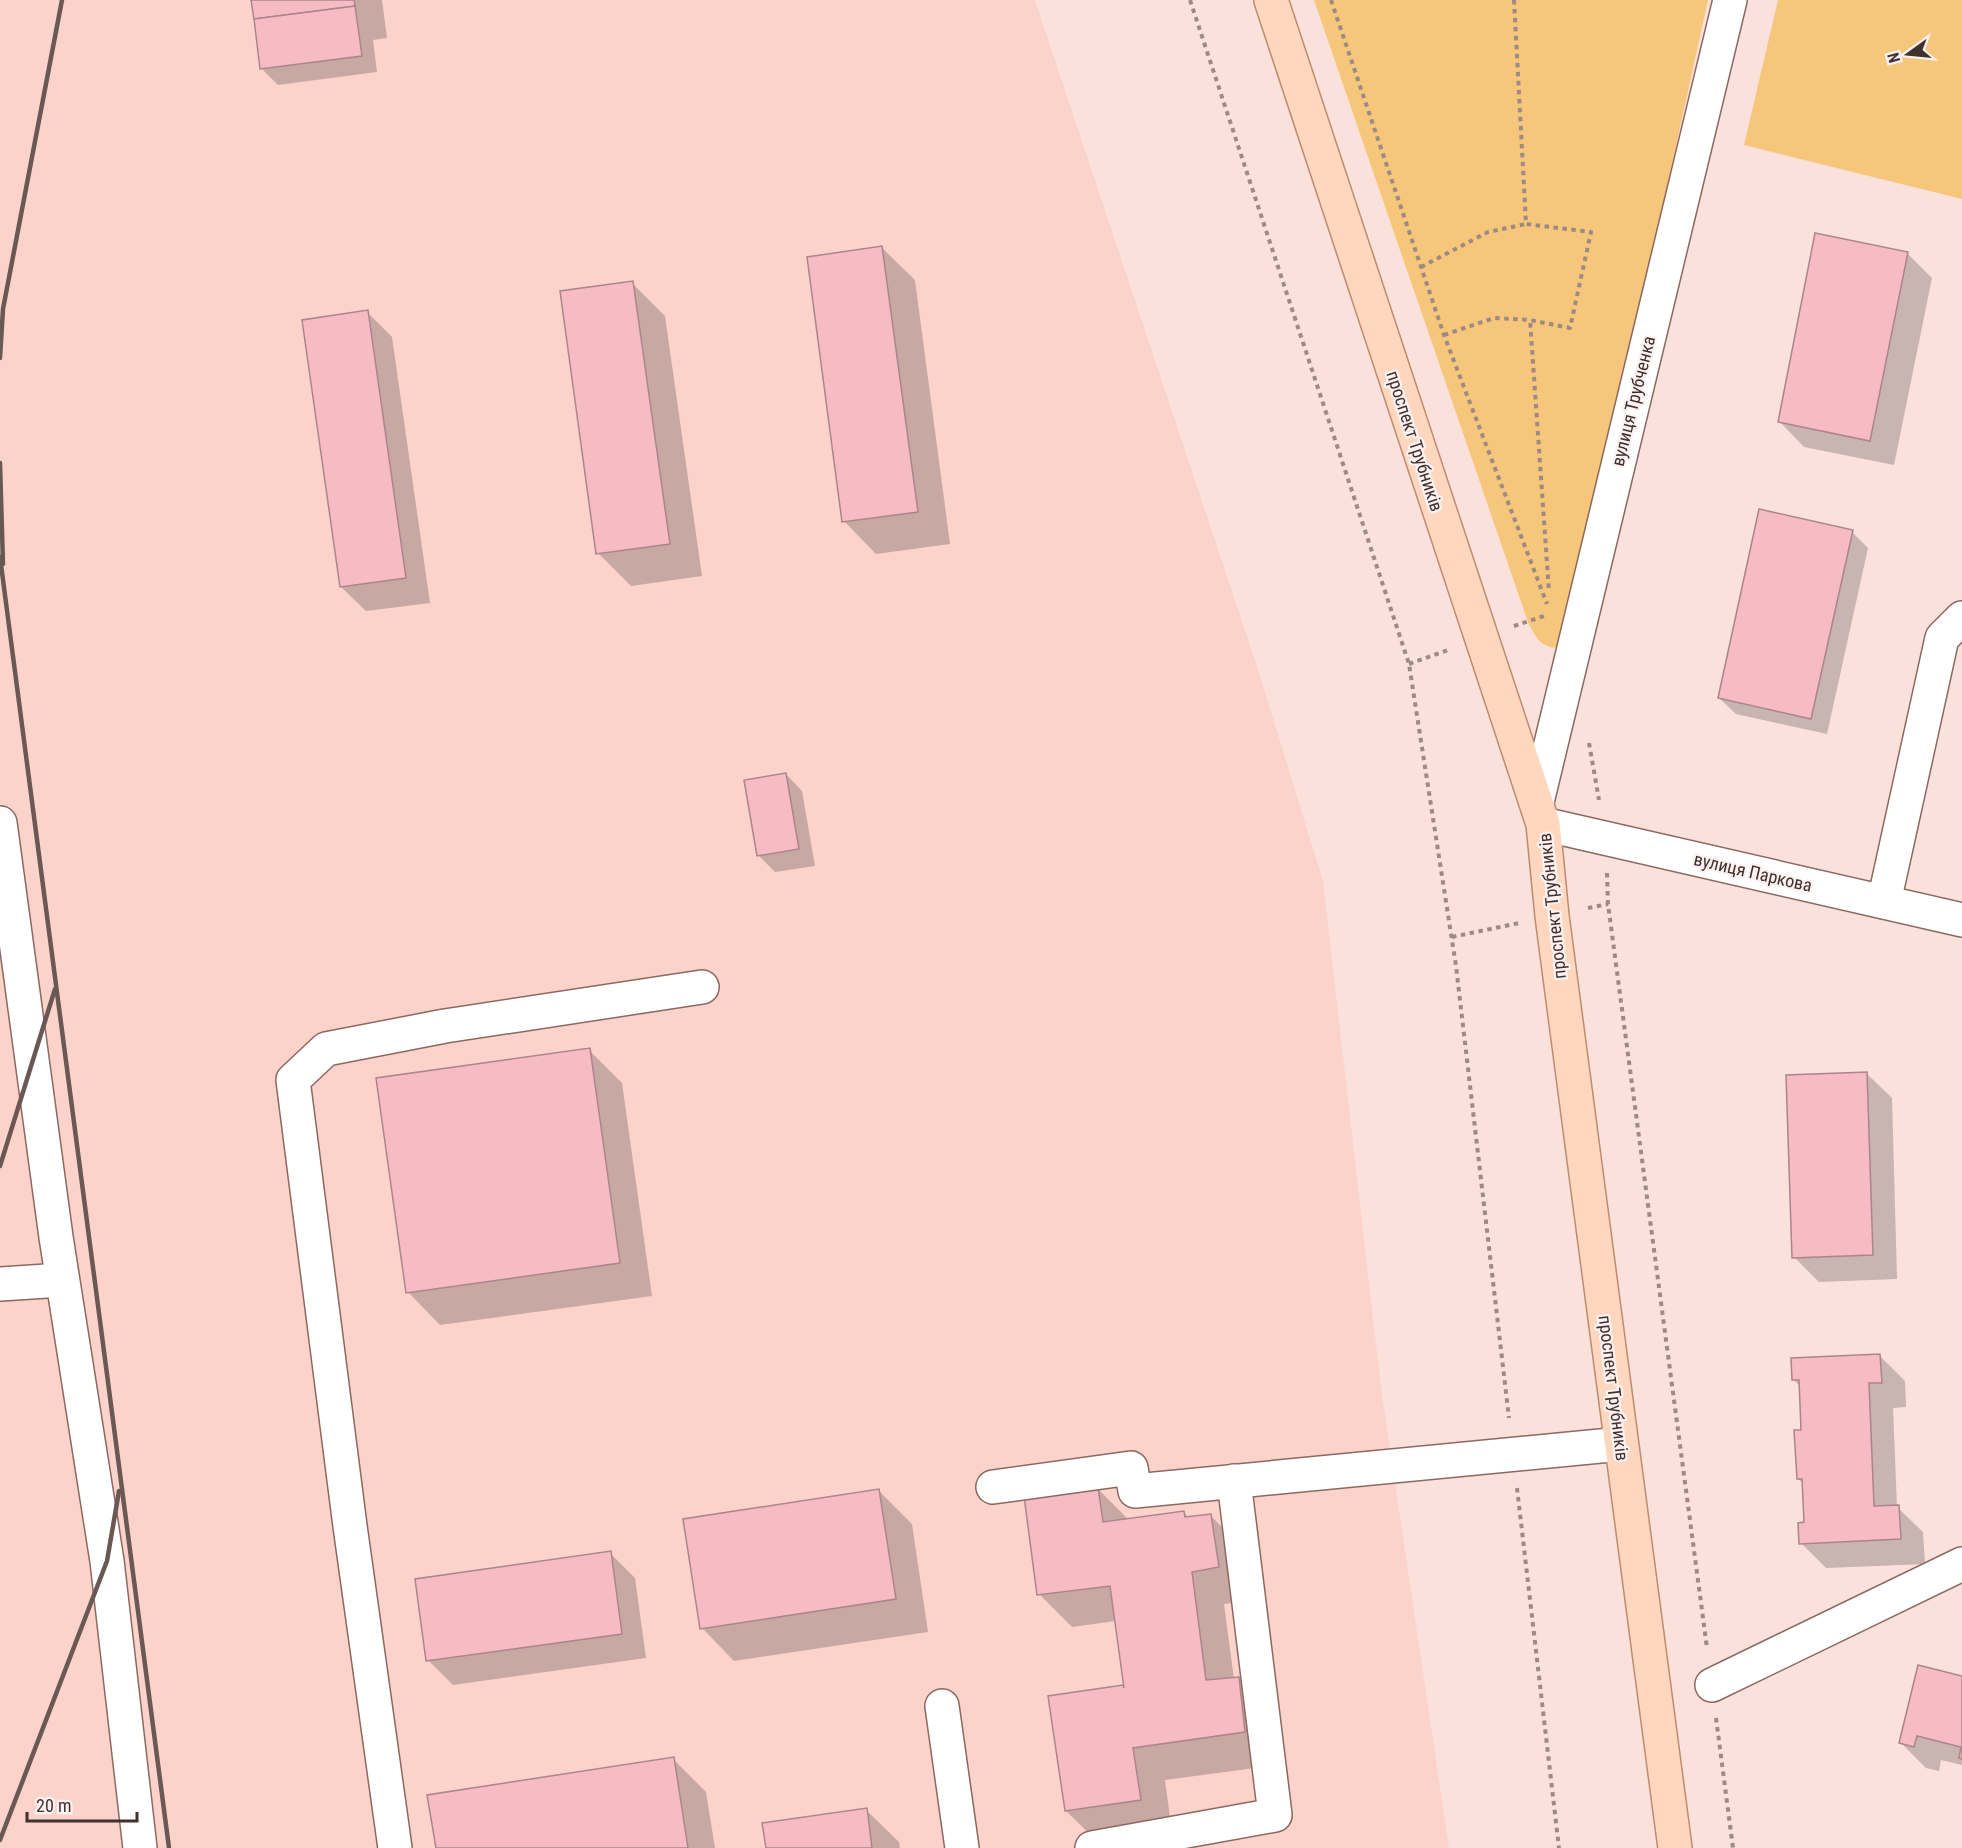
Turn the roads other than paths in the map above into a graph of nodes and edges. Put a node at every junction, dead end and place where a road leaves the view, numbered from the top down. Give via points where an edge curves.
1 (1271, 0) edge
2 (1730, 0) edge
3 (1962, 618) edge
4 (1540, 813) junction
5 (0, 823) edge
6 (1884, 902) junction
7 (1962, 920) edge
8 (702, 987) dead end
9 (62, 1280) junction
10 (0, 1284) edge
11 (1621, 1444) junction
12 (1234, 1481) junction
13 (993, 1487) dead end
14 (1962, 1564) edge
15 (1712, 1685) road end
16 (942, 1706) dead end
17 (140, 1848) edge
18 (395, 1848) edge
19 (962, 1848) edge
20 (1092, 1848) edge
21 (1675, 1848) edge

1 - 4 main road, проспект Трубників
2 - 4 street, вулиця Трубченка
3 - 6 street via 1942,638
4 - 6 street, вулиця Паркова via 1606,839
4 - 11 main road, проспект Трубників
5 - 9 street
6 - 7 street, вулиця Паркова
8 - 18 street via 445,1026 326,1049 293,1080
9 - 10 street
9 - 17 street via 107,1561
11 - 12 street
11 - 21 main road, проспект Трубників
12 - 13 street via 1136,1491 1131,1468
12 - 20 street via 1275,1815
14 - 15 street
16 - 19 street

